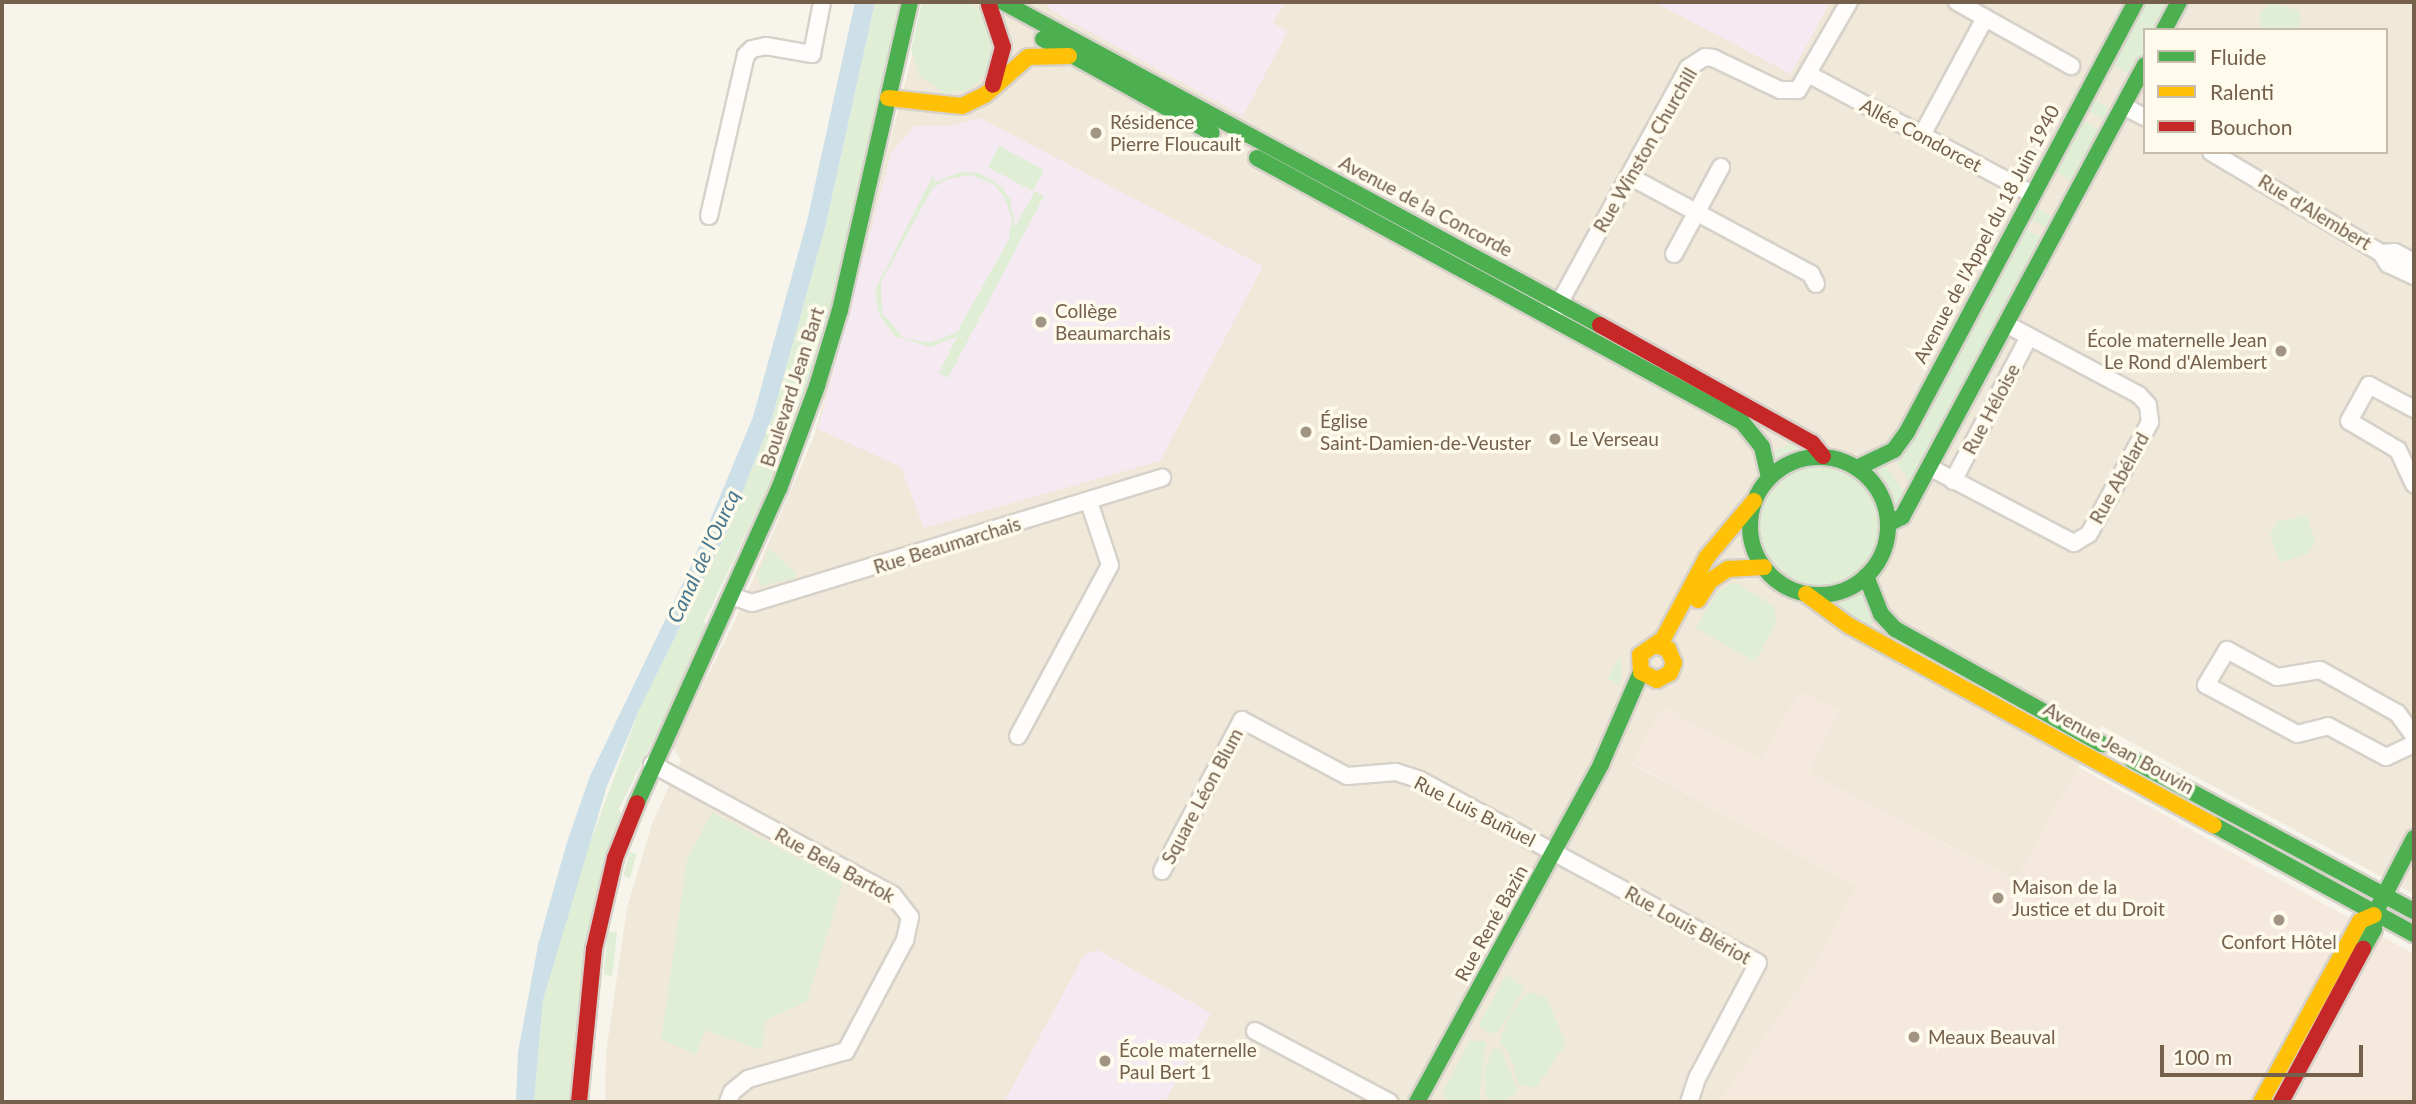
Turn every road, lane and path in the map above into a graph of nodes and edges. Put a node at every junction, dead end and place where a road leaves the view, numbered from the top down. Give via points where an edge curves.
1 (822, 2) edge
2 (910, 2) edge
3 (1031, 2) edge
4 (1849, 2) edge
5 (1957, 2) edge
6 (2136, 2) edge
7 (2179, 2) edge
8 (992, 3) edge
9 (1984, 11) edge
10 (1048, 25) junction
11 (2165, 28) edge
12 (1070, 56) junction
13 (2071, 66) dead end
14 (2143, 69) edge
15 (1810, 75) junction
16 (2089, 88) junction
17 (992, 89) junction
18 (888, 98) junction
19 (2123, 106) junction
20 (2143, 116) edge
21 (1922, 135) junction
22 (2214, 154) edge
23 (1721, 167) dead end
24 (1629, 176) junction
25 (2032, 194) junction
26 (2065, 212) junction
27 (1697, 213) junction
28 (709, 216) dead end
29 (2381, 253) junction
30 (1674, 254) dead end
31 (2414, 262) edge
32 (2414, 276) edge
33 (1816, 284) dead end
34 (1556, 309) junction
35 (2006, 324) junction
36 (2029, 337) junction
37 (2414, 410) edge
38 (1823, 456) junction
39 (1929, 467) junction
40 (1857, 468) junction
41 (1769, 477) junction
42 (1162, 478) dead end
43 (1953, 481) junction
44 (2414, 484) edge
45 (1754, 501) junction
46 (1089, 502) junction
47 (1888, 524) junction
48 (1763, 567) junction
49 (1866, 576) junction
50 (1806, 594) junction
51 (731, 596) junction
52 (1655, 645) junction
53 (1672, 653) junction
54 (1642, 672) junction
55 (1657, 680) junction
56 (1242, 720) joint
57 (1018, 736) dead end
58 (2414, 736) edge
59 (2414, 744) edge
60 (652, 764) junction
61 (1601, 764) junction
62 (2414, 838) edge
63 (1554, 852) junction
64 (1162, 871) dead end
65 (2385, 895) junction
66 (2414, 911) edge
67 (2374, 915) junction
68 (2411, 933) edge
69 (1255, 1031) dead end
70 (2297, 1072) junction
71 (579, 1102) edge
72 (728, 1102) edge
73 (1389, 1102) edge
74 (1417, 1102) edge
75 (1689, 1102) edge
76 (2261, 1102) edge
77 (2281, 1102) edge

1 - 28 street via 812,54 766,46 752,48 746,55
2 - 18 street, Boulevard Jean Bart
3 - 10 street
4 - 15 street
5 - 9 street
6 - 16 street, Avenue de l'Appel du 18 Juin 1940
7 - 11 street
8 - 10 street, Avenue de la Concorde
8 - 12 street, Avenue de la Concorde
8 - 17 street via 1003,47
9 - 13 street
9 - 21 street
10 - 34 street, Avenue de la Concorde
12 - 17 street via 1028,58
12 - 34 street, Avenue de la Concorde
14 - 19 street
15 - 21 street, Allée Condorcet
15 - 24 street, Rue Winston Churchill via 1805,85 1788,92 1724,60 1696,60
16 - 19 street
16 - 25 street, Avenue de l'Appel du 18 Juin 1940
17 - 18 street via 974,102 950,107
18 - 51 street, Boulevard Jean Bart via 830,348 779,489
19 - 20 street
19 - 26 street
21 - 25 street, Allée Condorcet
22 - 29 street, Rue d'Alembert
23 - 27 street
24 - 27 street
24 - 34 street, Rue Winston Churchill
25 - 26 street
25 - 40 street, Avenue de l'Appel du 18 Juin 1940 via 1900,444
26 - 35 street
27 - 30 street
27 - 33 street via 1811,274
29 - 31 street via 2395,252
29 - 32 street, Rue d'Alembert via 2388,264
34 - 38 street, Avenue de la Concorde via 1812,443
34 - 41 street, Avenue de la Concorde via 1742,422 1762,447
35 - 36 street, Rue Abélard
35 - 39 street
36 - 43 street, Rue Héloise
36 - 43 street, Rue Abélard via 2139,395 2148,405 2150,422 2089,534 2080,541 2067,542
37 - 44 street via 2368,385 2349,421 2398,450
38 - 40 street
38 - 41 street via 1793,461
39 - 43 street, Rue Abélard
39 - 47 street via 1902,517
40 - 47 street via 1875,485
41 - 45 street
42 - 46 street, Rue Beaumarchais
45 - 48 street via 1749,532
45 - 52 street via 1707,557
46 - 51 street, Rue Beaumarchais via 752,603
46 - 57 street via 1110,565
47 - 49 street via 1879,561
48 - 50 street via 1788,588
48 - 53 street via 1728,569 1710,581
49 - 50 street via 1849,589
49 - 65 street, Avenue Jean Bouvin via 1881,614 1895,629
50 - 67 street, Avenue Jean Bouvin via 1848,625
51 - 60 street, Boulevard Jean Bart
52 - 53 street
52 - 54 street via 1640,654
53 - 55 street via 1673,668
54 - 55 street
54 - 61 street, Rue René Bazin
55 - 61 street, Rue René Bazin
56 - 63 street, Rue Luis Buñuel via 1347,776 1396,772 1420,780
56 - 64 street, Square Léon Blum
58 - 59 street via 2397,713 2320,670 2277,677 2227,650 2206,685 2297,734 2328,726 2386,757
60 - 71 street, Boulevard Jean Bart via 619,849 599,918 584,1021
60 - 72 street, Rue Bela Bartok via 893,895 907,910 905,940 846,1051 748,1079 732,1092
61 - 63 street, Rue René Bazin
62 - 65 street
63 - 74 street, Rue René Bazin
63 - 75 street, Rue Louis Blériot via 1758,964 1697,1078
65 - 66 street, Avenue Jean Bouvin
65 - 67 street
67 - 68 street, Avenue Jean Bouvin
67 - 70 street via 2374,929
67 - 76 street via 2360,921
68 - 70 street via 2378,944 2327,1036
69 - 73 street
70 - 77 street

